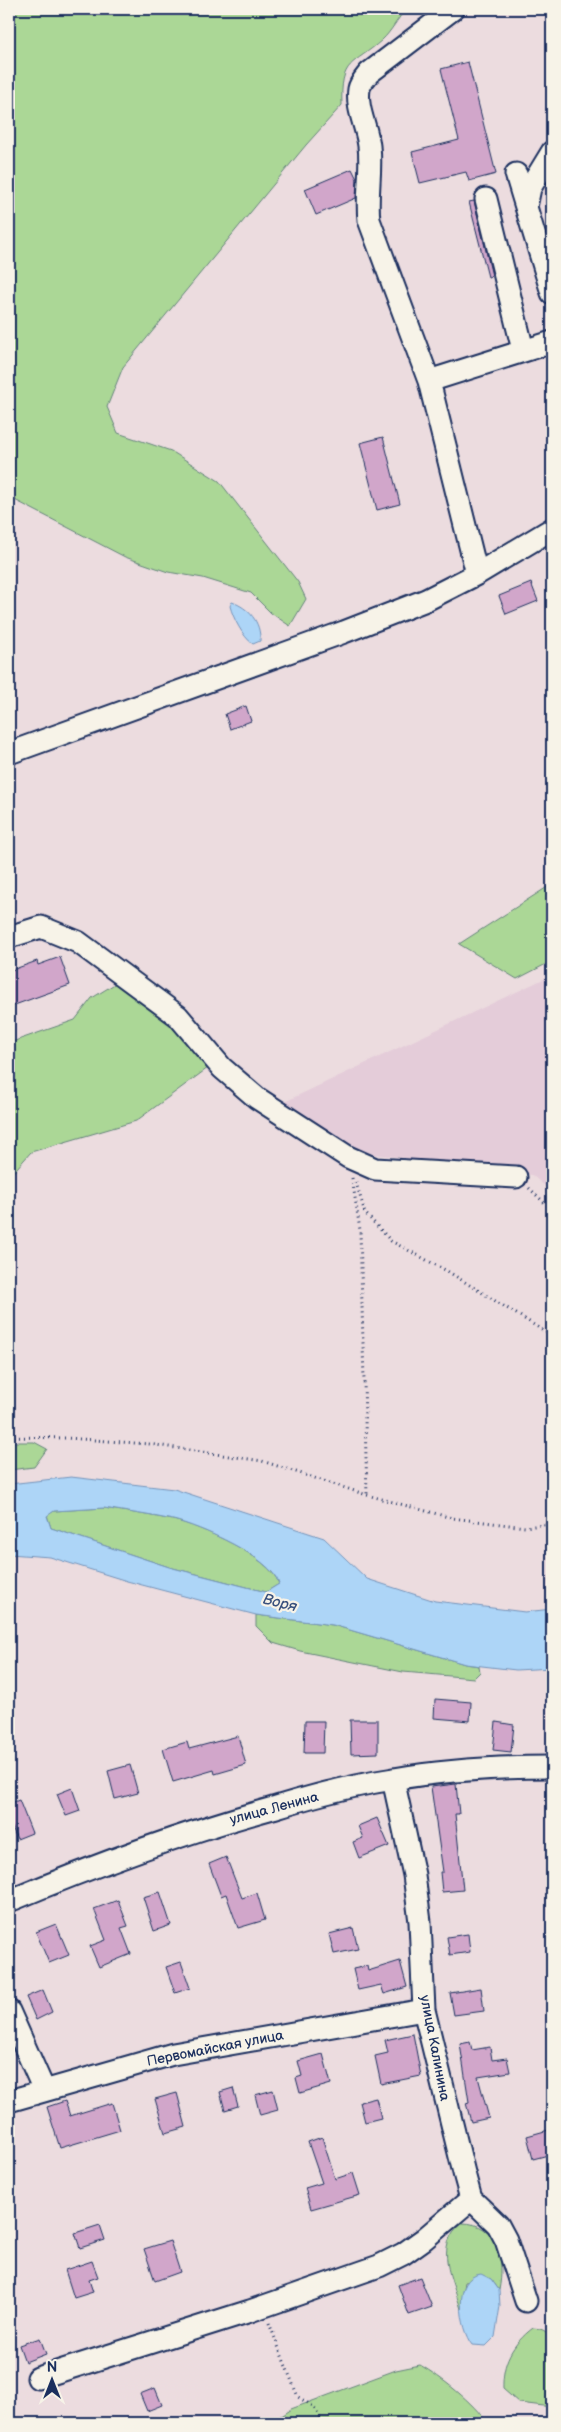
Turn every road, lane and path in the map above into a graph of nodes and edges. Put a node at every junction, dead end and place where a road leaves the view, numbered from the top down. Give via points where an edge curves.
1 (453, 9) edge
2 (552, 152) edge
3 (516, 174) dead end
4 (486, 199) dead end
5 (526, 207) junction
6 (552, 293) edge
7 (552, 342) edge
8 (523, 350) junction
9 (429, 381) junction
10 (552, 529) edge
11 (477, 574) junction
12 (9, 753) edge
13 (9, 937) edge
14 (348, 1157) junction
15 (516, 1177) joint
16 (552, 1210) edge
17 (552, 1336) edge
18 (9, 1436) edge
19 (367, 1496) junction
20 (552, 1524) edge
21 (552, 1767) edge
22 (393, 1779) junction
23 (9, 1901) edge
24 (424, 2010) junction
25 (9, 2011) edge
26 (44, 2090) junction
27 (9, 2101) edge
28 (471, 2199) junction
29 (526, 2300) dead end
30 (263, 2306) junction
31 (38, 2378) dead end
32 (323, 2423) edge

1 - 9 street via 369,73 359,86 358,100 369,145 369,220
2 - 5 street via 530,188
3 - 5 street
4 - 8 street
5 - 6 street
7 - 8 street
8 - 9 street
9 - 11 street
10 - 11 street
11 - 12 street via 426,600 344,632
13 - 14 street via 41,927 78,942 178,1016 222,1068 257,1098
14 - 15 street via 375,1168
14 - 17 path via 366,1213 392,1241
14 - 19 path via 360,1230
15 - 16 path
18 - 19 path via 149,1444 262,1461
19 - 20 path via 452,1518 525,1527
21 - 22 street, улица Ленина via 468,1769
22 - 23 street, улица Ленина via 227,1820 142,1848
22 - 24 street, улица Калинина via 414,1876 420,1922
24 - 26 street, Первомайская улица via 173,2054
24 - 28 street, улица Калинина
25 - 26 street
26 - 27 street, Первомайская улица
28 - 29 street via 498,2225
28 - 30 street via 403,2254 379,2266
30 - 31 street
30 - 32 path via 298,2397 313,2406

